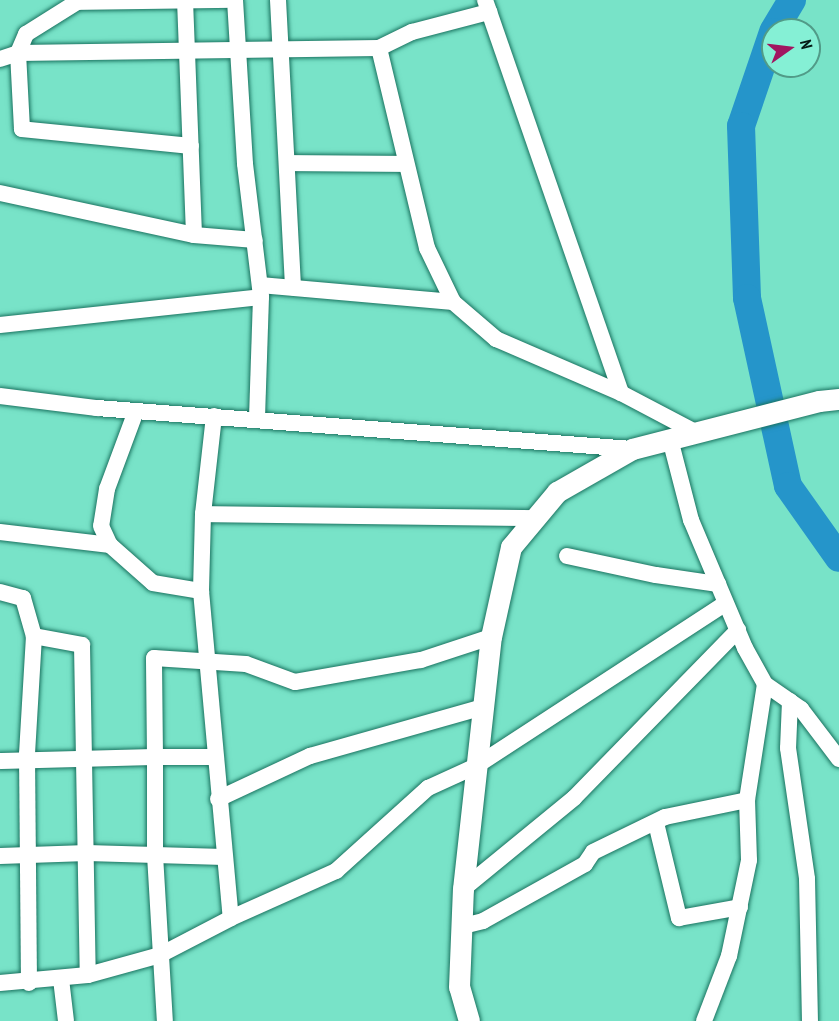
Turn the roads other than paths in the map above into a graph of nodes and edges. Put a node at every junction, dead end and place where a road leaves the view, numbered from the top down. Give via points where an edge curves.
1 (227, 0) edge
2 (235, 0) edge
3 (278, 0) edge
4 (185, 1) edge
5 (487, 6) edge
6 (379, 48) junction
7 (237, 51) junction
8 (281, 51) junction
9 (186, 53) junction
10 (18, 54) junction
11 (0, 59) edge
12 (191, 146) junction
13 (287, 163) junction
14 (406, 164) junction
15 (0, 193) edge
16 (194, 235) junction
17 (255, 240) junction
18 (293, 288) junction
19 (260, 291) junction
20 (453, 302) junction
21 (0, 325) edge
22 (621, 393) junction
23 (0, 396) edge
24 (829, 400) edge
25 (135, 411) junction
26 (214, 416) junction
27 (257, 419) junction
28 (696, 432) junction
29 (670, 439) junction
30 (632, 449) junction
31 (203, 514) junction
32 (536, 518) junction
33 (0, 532) edge
34 (110, 545) junction
35 (567, 556) dead end
36 (718, 584) junction
37 (201, 591) junction
38 (0, 592) edge
39 (726, 603) junction
40 (738, 630) junction
41 (34, 636) junction
42 (491, 637) junction
43 (207, 661) junction
44 (765, 684) junction
45 (790, 701) junction
46 (483, 707) junction
47 (155, 757) junction
48 (214, 757) junction
49 (83, 758) junction
50 (839, 759) edge
51 (28, 760) junction
52 (0, 761) edge
53 (476, 766) junction
54 (218, 799) junction
55 (747, 800) junction
56 (656, 824) junction
57 (87, 853) junction
58 (28, 855) junction
59 (155, 855) junction
60 (0, 856) edge
61 (224, 857) junction
62 (463, 889) junction
63 (740, 907) junction
64 (231, 918) junction
65 (463, 927) junction
66 (160, 955) junction
67 (88, 975) junction
68 (61, 979) junction
69 (0, 983) edge
70 (29, 983) junction
71 (66, 1021) edge
72 (165, 1021) edge
73 (468, 1021) edge
74 (704, 1021) edge
75 (810, 1021) edge

1 - 4 street
2 - 7 street
3 - 8 street
4 - 9 street
4 - 10 street via 77,2 26,34
5 - 6 street
5 - 22 street
6 - 8 street
6 - 14 street
7 - 8 street
7 - 9 street
7 - 17 street
8 - 13 street
9 - 10 street
9 - 12 street
10 - 11 street
10 - 12 street via 22,129
12 - 16 street
13 - 14 street
13 - 18 street
14 - 20 street via 427,248
15 - 16 street
16 - 17 street
17 - 19 street
18 - 19 street
18 - 20 street
19 - 21 street
19 - 27 street
20 - 22 street via 496,339
22 - 28 street
23 - 25 street
24 - 28 main road
25 - 26 street
25 - 34 street via 103,505 101,526
26 - 27 street
26 - 31 street
27 - 30 street
28 - 29 main road
29 - 30 main road
29 - 36 street via 691,520
30 - 32 main road via 557,492
31 - 32 street
31 - 37 street
32 - 42 main road via 512,547
33 - 34 street
34 - 37 street via 153,583
35 - 36 street
36 - 39 street
37 - 43 street
38 - 41 street via 24,598
39 - 40 street
39 - 53 street
40 - 44 street
40 - 62 street via 574,798
41 - 49 street via 82,645
41 - 51 street
42 - 43 street via 421,660 296,682 246,663
42 - 46 main road
43 - 47 street via 154,658
43 - 48 street
44 - 45 street
44 - 55 street via 760,696
45 - 50 street via 822,733
45 - 75 street via 788,748 807,879
46 - 53 main road
46 - 54 street via 310,756
47 - 48 street
47 - 49 street
47 - 59 street
48 - 54 street
49 - 51 street
49 - 57 street
51 - 52 street
51 - 58 street
53 - 62 main road
53 - 64 street via 428,788 336,871
54 - 61 street
55 - 56 street via 665,817
55 - 63 street via 749,860
56 - 63 street via 679,918
56 - 65 street via 593,852 585,864 483,921
57 - 58 street
57 - 59 street
57 - 67 street
58 - 60 street
58 - 70 street
59 - 61 street
59 - 66 street
61 - 64 street
62 - 65 main road
63 - 74 street via 729,956
64 - 66 street
65 - 73 main road via 459,987
66 - 67 street
66 - 72 street
67 - 68 street
68 - 70 street
68 - 71 street
69 - 70 street

